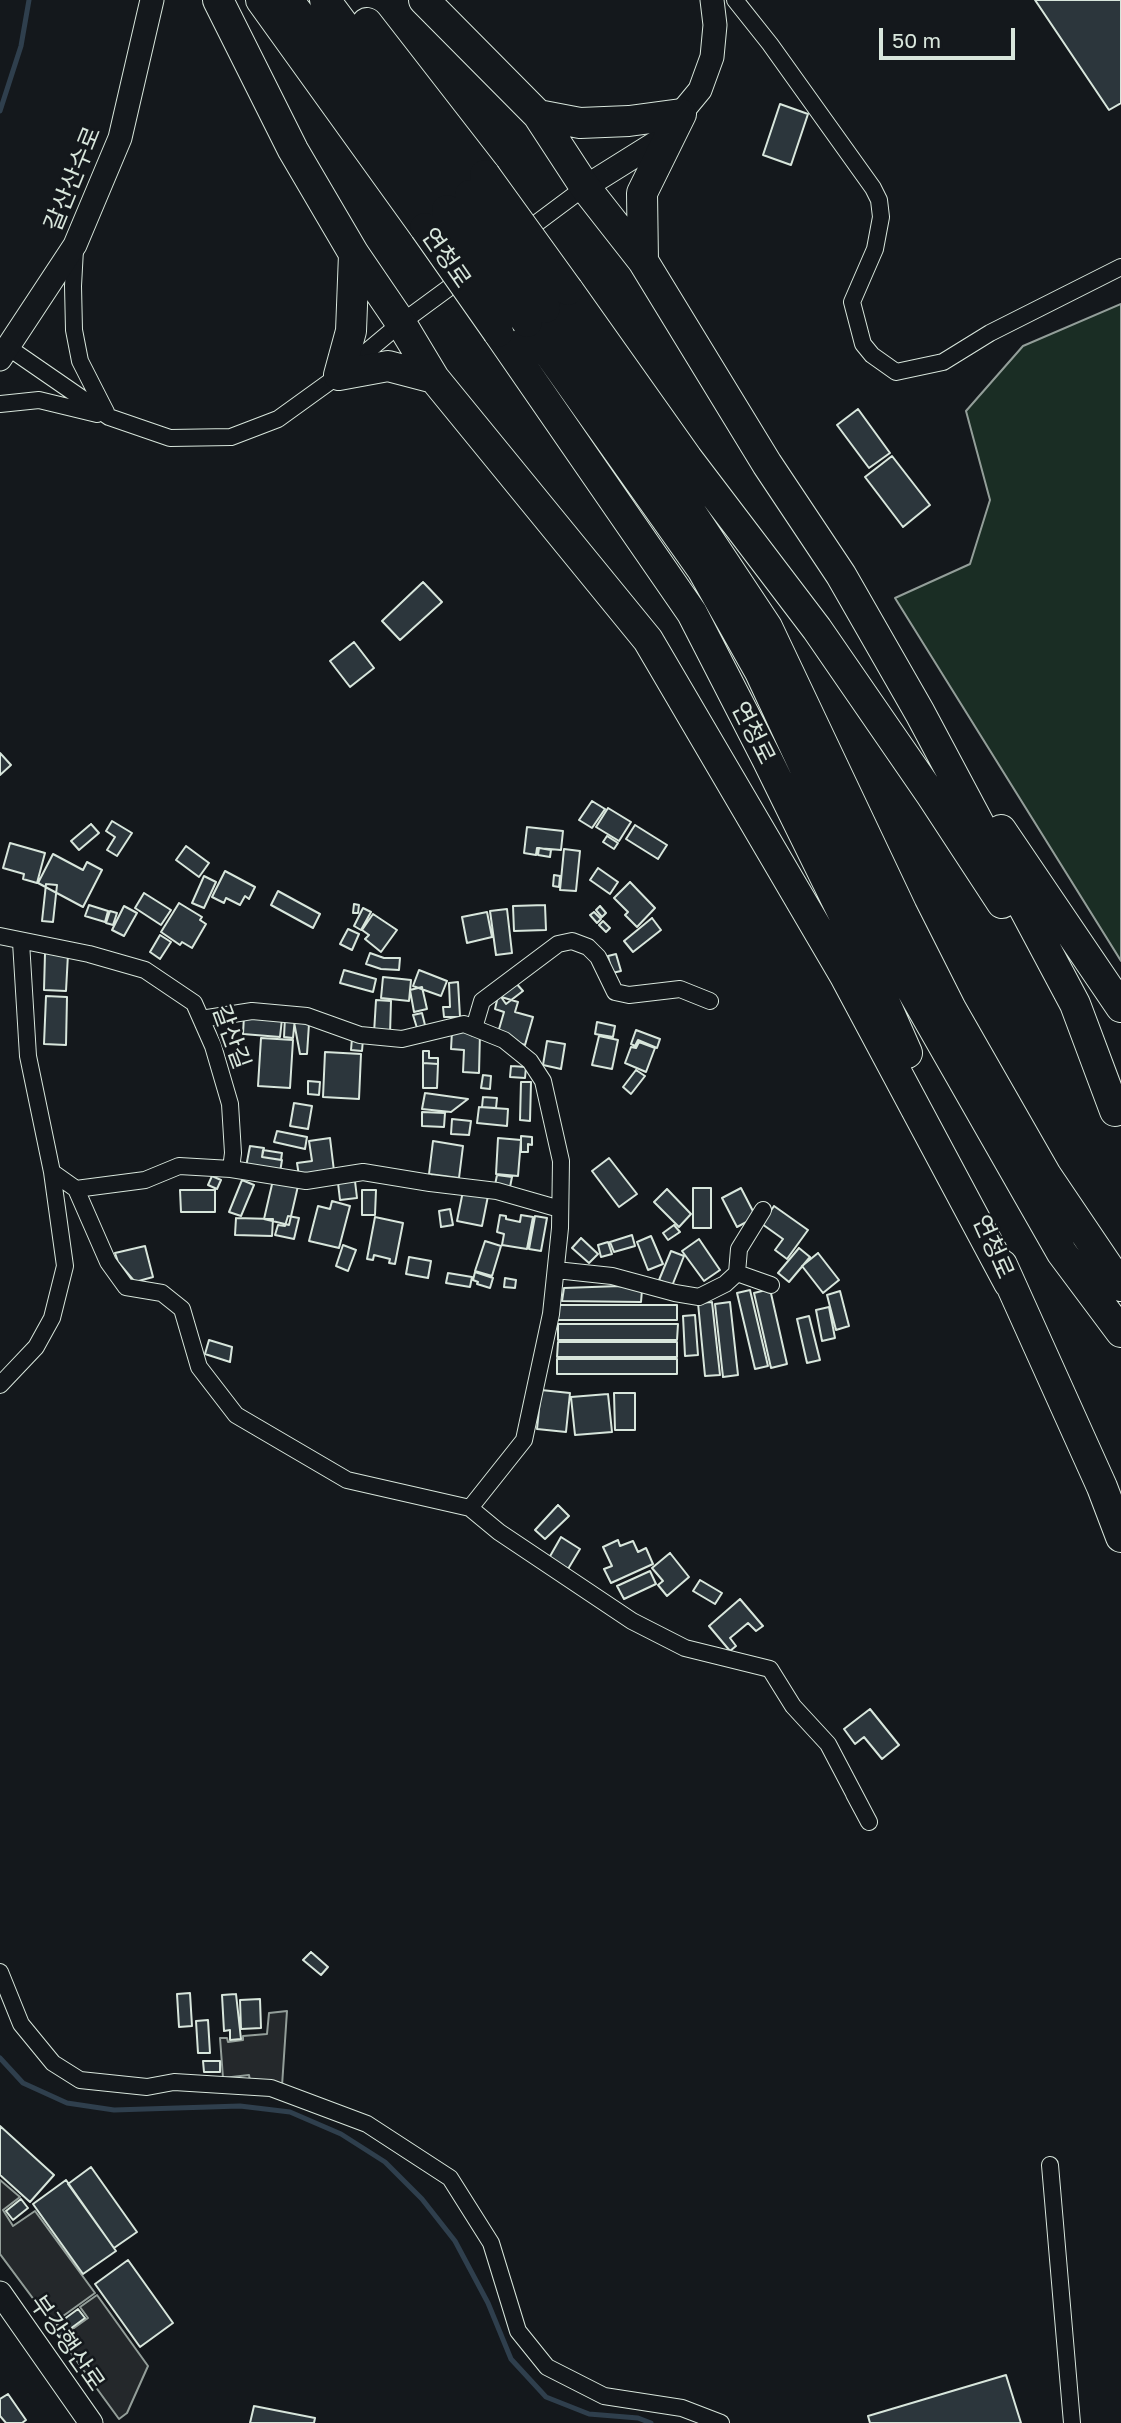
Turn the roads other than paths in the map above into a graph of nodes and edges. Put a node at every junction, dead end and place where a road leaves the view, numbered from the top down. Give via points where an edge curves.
1 (152, 0) edge
2 (218, 0) edge
3 (261, 0) edge
4 (288, 0) edge
5 (325, 0) edge
6 (349, 0) edge
7 (424, 0) edge
8 (712, 0) edge
9 (735, 0) edge
10 (681, 114) junction
11 (538, 116) junction
12 (585, 187) junction
13 (457, 202) junction
14 (75, 245) junction
15 (354, 254) junction
16 (643, 261) junction
17 (1121, 267) edge
18 (536, 315) junction
19 (401, 323) junction
20 (5, 353) edge
21 (339, 375) junction
22 (434, 378) junction
23 (0, 404) edge
24 (110, 417) junction
25 (920, 713) junction
26 (0, 936) edge
27 (21, 942) junction
28 (710, 1001) dead end
29 (1121, 1007) edge
30 (201, 1019) junction
31 (474, 1028) junction
32 (1118, 1121) edge
33 (231, 1169) junction
34 (52, 1172) junction
35 (76, 1189) junction
36 (560, 1209) junction
37 (763, 1210) dead end
38 (556, 1270) junction
39 (737, 1273) junction
40 (1009, 1283) junction
41 (771, 1284) dead end
42 (1121, 1286) edge
43 (1121, 1332) edge
44 (0, 1385) edge
45 (470, 1508) junction
46 (1121, 1537) edge
47 (854, 1794) dead end
48 (0, 1972) edge
49 (1050, 2165) dead end
50 (0, 2293) edge
51 (91, 2423) edge
52 (721, 2423) edge
53 (1072, 2423) edge

1 - 14 street, 갈산산수로 via 120,138
2 - 15 highway via 293,150
3 - 13 highway, 연청로
4 - 13 highway
5 - 13 highway
6 - 13 highway, 연청로
7 - 11 highway
8 - 10 street via 712,57 700,90
9 - 17 street via 771,44 879,200 875,249 852,302 863,344 895,372 943,362
10 - 11 highway via 580,122
10 - 12 street via 657,142
10 - 16 highway via 642,193
11 - 12 highway
12 - 16 highway
12 - 19 street
13 - 18 highway, bridge
13 - 32 highway, 연청로, bridge via 568,289 687,458 817,629 932,796 1059,995
13 - 40 highway, 연청로, bridge via 498,332 692,613 767,759 866,960
14 - 20 street, 갈산산수로
14 - 24 street via 74,330 80,361
15 - 19 highway
15 - 21 highway via 351,331
16 - 25 highway via 841,575
18 - 42 highway via 688,508 767,627 951,1009 1046,1175
18 - 43 highway, 연청로 via 702,569 760,672 893,957 1062,1253
19 - 21 street
19 - 22 highway
20 - 24 street
21 - 22 highway via 388,366
21 - 24 street via 278,419 231,437 170,439
22 - 40 highway via 648,640 845,976
23 - 24 street via 39,400
25 - 29 highway
25 - 32 highway via 1074,1004
26 - 27 street, 갈산길
27 - 30 street, 갈산길 via 145,970 194,1003
27 - 34 street via 28,1056
28 - 31 street via 680,989 629,995 615,992 598,957 572,941 558,944 482,1001
30 - 31 street via 252,1011 307,1016 360,1035 402,1039 464,1024
30 - 33 street, 갈산길 via 214,1046 230,1104
31 - 36 street via 504,1040 530,1062 543,1081 561,1161
33 - 35 street via 179,1166 145,1180
33 - 36 street via 306,1181 363,1172 497,1191
34 - 35 street
34 - 44 street via 65,1266 52,1318 42,1337
35 - 45 street via 108,1262 126,1287 162,1293 182,1309 199,1367 236,1415 347,1480
36 - 38 street
37 - 39 street via 739,1249
38 - 39 street via 612,1276 699,1297
38 - 45 street via 524,1440
39 - 41 street
40 - 46 highway, 연청로
45 - 47 street via 632,1620 685,1648 770,1669 793,1706 828,1744 869,1822
48 - 52 street via 21,2024 53,2063 80,2080 147,2087 174,2082 271,2088 367,2123 450,2178 491,2243 518,2331 547,2367 604,2396 682,2408
49 - 53 street
50 - 51 street, 부강행산로

